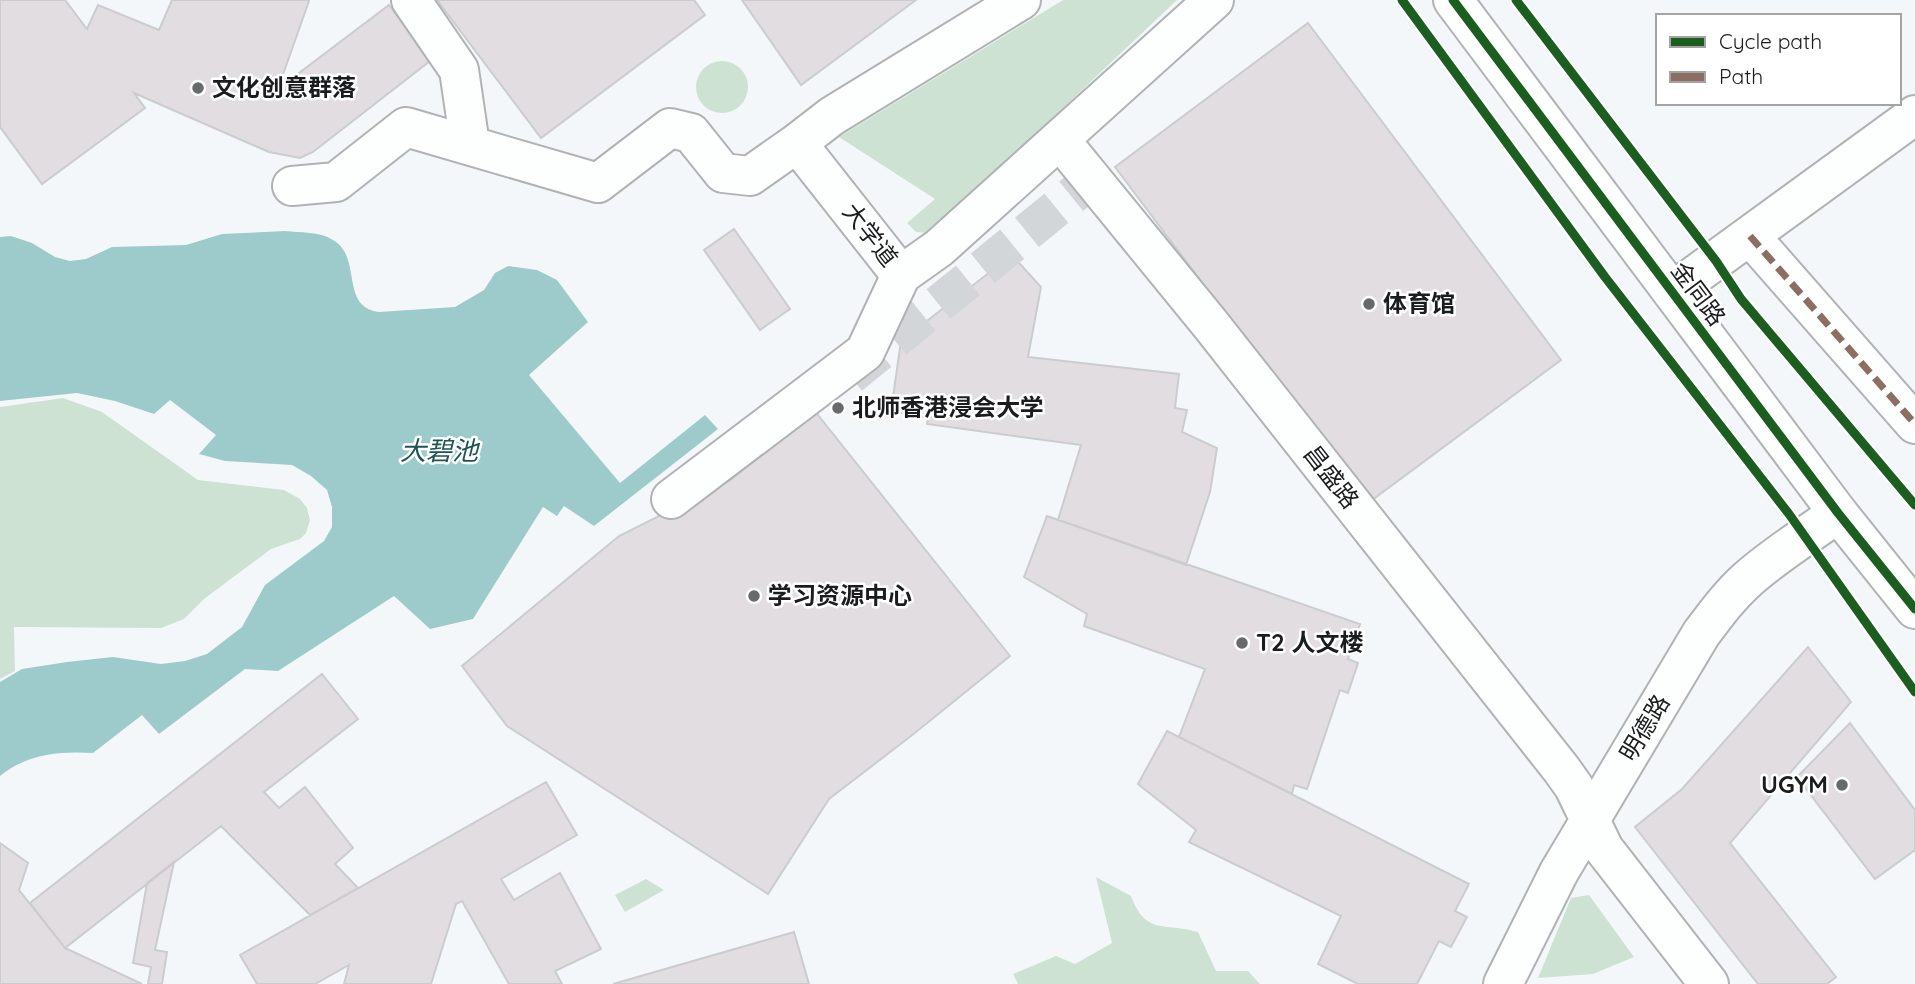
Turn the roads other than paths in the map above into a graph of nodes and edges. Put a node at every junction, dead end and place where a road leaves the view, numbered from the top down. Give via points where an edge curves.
1 (411, 0) edge
2 (1021, 0) edge
3 (1214, 0) edge
4 (1453, 0) edge
5 (1915, 115) edge
6 (1060, 140) junction
7 (797, 143) junction
8 (470, 145) junction
9 (292, 187) dead end
10 (1750, 236) junction
11 (901, 275) junction
12 (1672, 292) junction
13 (1915, 424) edge
14 (671, 499) dead end
15 (1838, 513) junction
16 (1915, 609) edge
17 (1589, 821) junction
18 (1503, 984) edge
19 (1709, 984) edge

1 - 8 street via 459,70
2 - 7 street via 832,116
3 - 6 street, 大学道
4 - 12 street, 金同路
5 - 10 street
6 - 11 street, 大学道 via 939,248
6 - 17 street, 昌盛路 via 1563,770
7 - 8 street via 750,176 723,173 691,133 670,128 598,183
7 - 11 street, 大学道
8 - 9 street via 406,127 336,182
10 - 12 street
10 - 13 street
11 - 14 street via 865,352
12 - 15 street, 金同路
15 - 16 street, 金同路
15 - 17 street, 明德路 via 1693,625
17 - 18 street, 明德路
17 - 19 street, 昌盛路 via 1614,862

